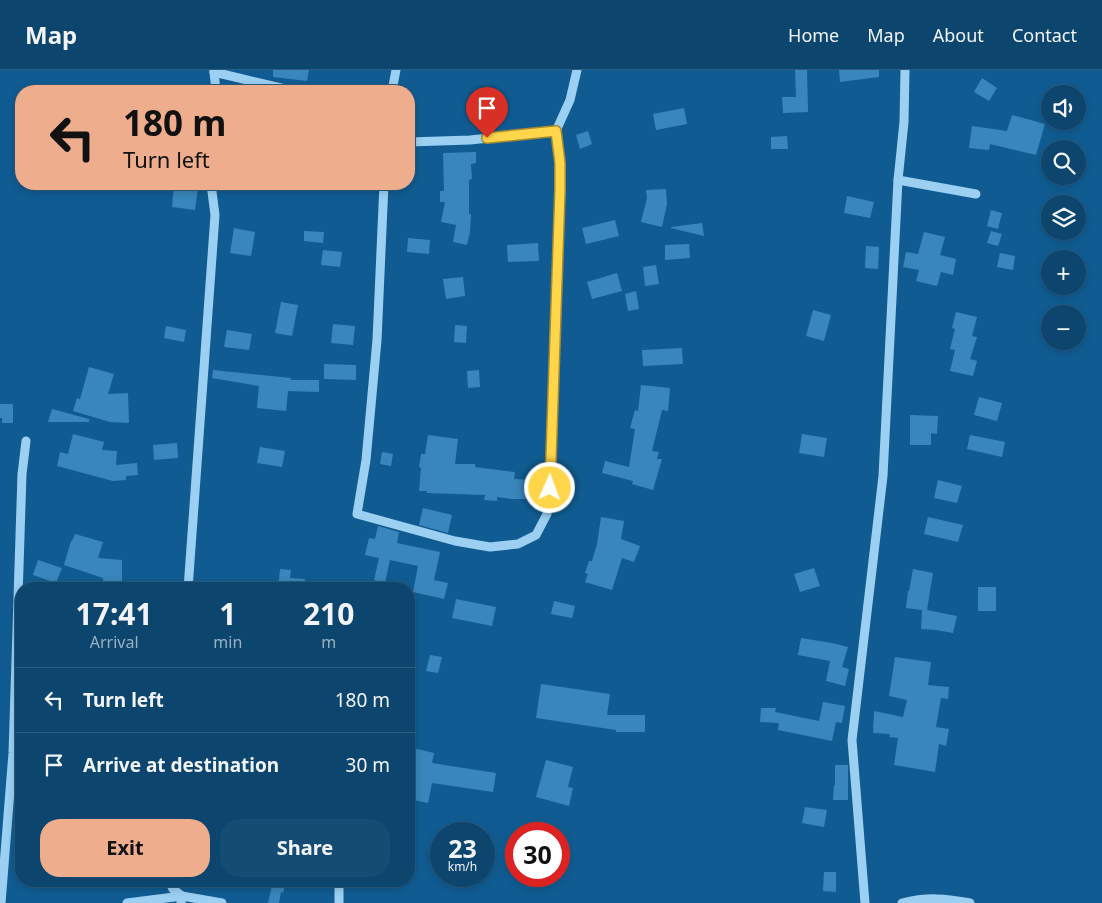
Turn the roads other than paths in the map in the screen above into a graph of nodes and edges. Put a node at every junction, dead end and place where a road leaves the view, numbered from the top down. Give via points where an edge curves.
1 (396, 70) edge
2 (577, 70) edge
3 (905, 70) edge
4 (214, 71) edge
5 (215, 85) edge
6 (269, 85) edge
7 (393, 85) edge
8 (556, 131) junction
9 (415, 142) edge
10 (898, 180) junction
11 (212, 190) edge
12 (384, 190) edge
13 (976, 194) dead end
14 (26, 441) dead end
15 (19, 582) edge
16 (188, 582) edge
17 (15, 690) edge
18 (172, 887) edge
19 (339, 887) edge
20 (182, 900) edge
21 (1, 903) edge
22 (127, 903) edge
23 (222, 903) edge
24 (339, 903) edge
25 (865, 903) edge
26 (902, 903) edge
27 (970, 903) edge

1 - 7 street
2 - 8 street via 570,100
3 - 10 street
4 - 5 street
4 - 6 street
8 - 9 street
8 - 12 street via 560,190 550,488 547,514 536,535 518,544 490,548 358,514 377,340
10 - 13 street
10 - 25 street via 883,476 852,740
11 - 16 street via 214,215
14 - 15 street
17 - 21 street
18 - 20 street
19 - 24 street
20 - 22 street
20 - 23 street
26 - 27 street via 936,898

